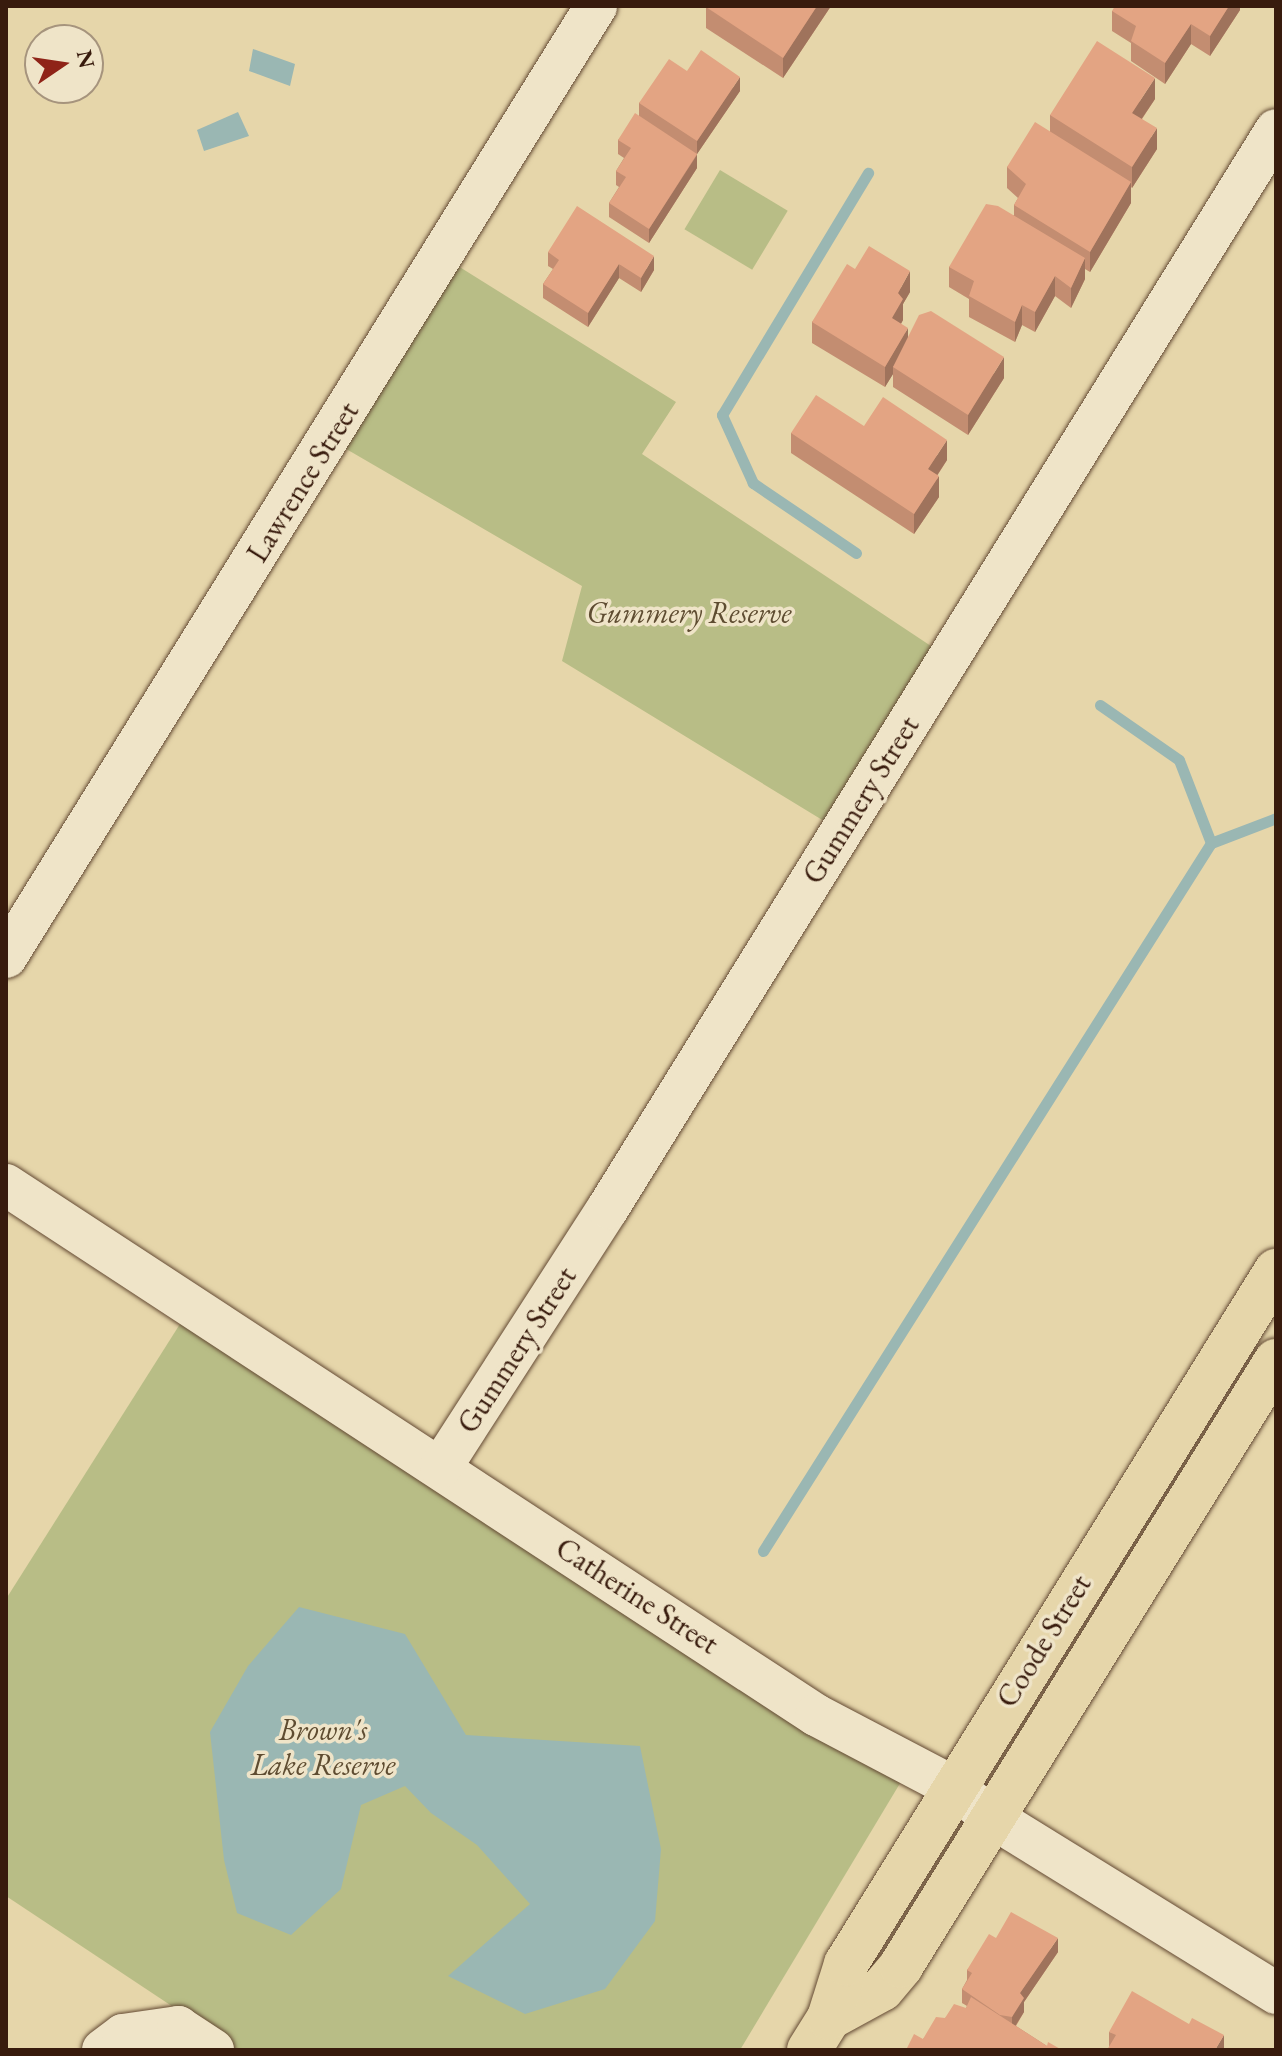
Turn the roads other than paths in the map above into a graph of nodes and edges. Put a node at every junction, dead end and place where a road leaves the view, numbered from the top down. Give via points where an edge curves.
1 (596, 6) edge
2 (1276, 130) edge
3 (6, 957) edge
4 (6, 1185) edge
5 (1276, 1271) edge
6 (1276, 1361) edge
7 (441, 1467) junction
8 (953, 1787) junction
9 (993, 1818) junction
10 (1276, 1993) edge
11 (819, 2034) edge
12 (103, 2050) edge
13 (213, 2050) edge

1 - 3 street, Lawrence Street
2 - 7 street, Gummery Street via 608,1208
4 - 7 street, Catherine Street
5 - 8 main road, Coode Street
6 - 9 main road, Coode Street
7 - 8 street, Catherine Street via 816,1715
8 - 9 street, Catherine Street
8 - 11 main road, Coode Street via 846,1964
9 - 10 street, Catherine Street
9 - 11 main road, Coode Street via 901,1966 882,1989
12 - 13 street via 123,2035 178,2027

